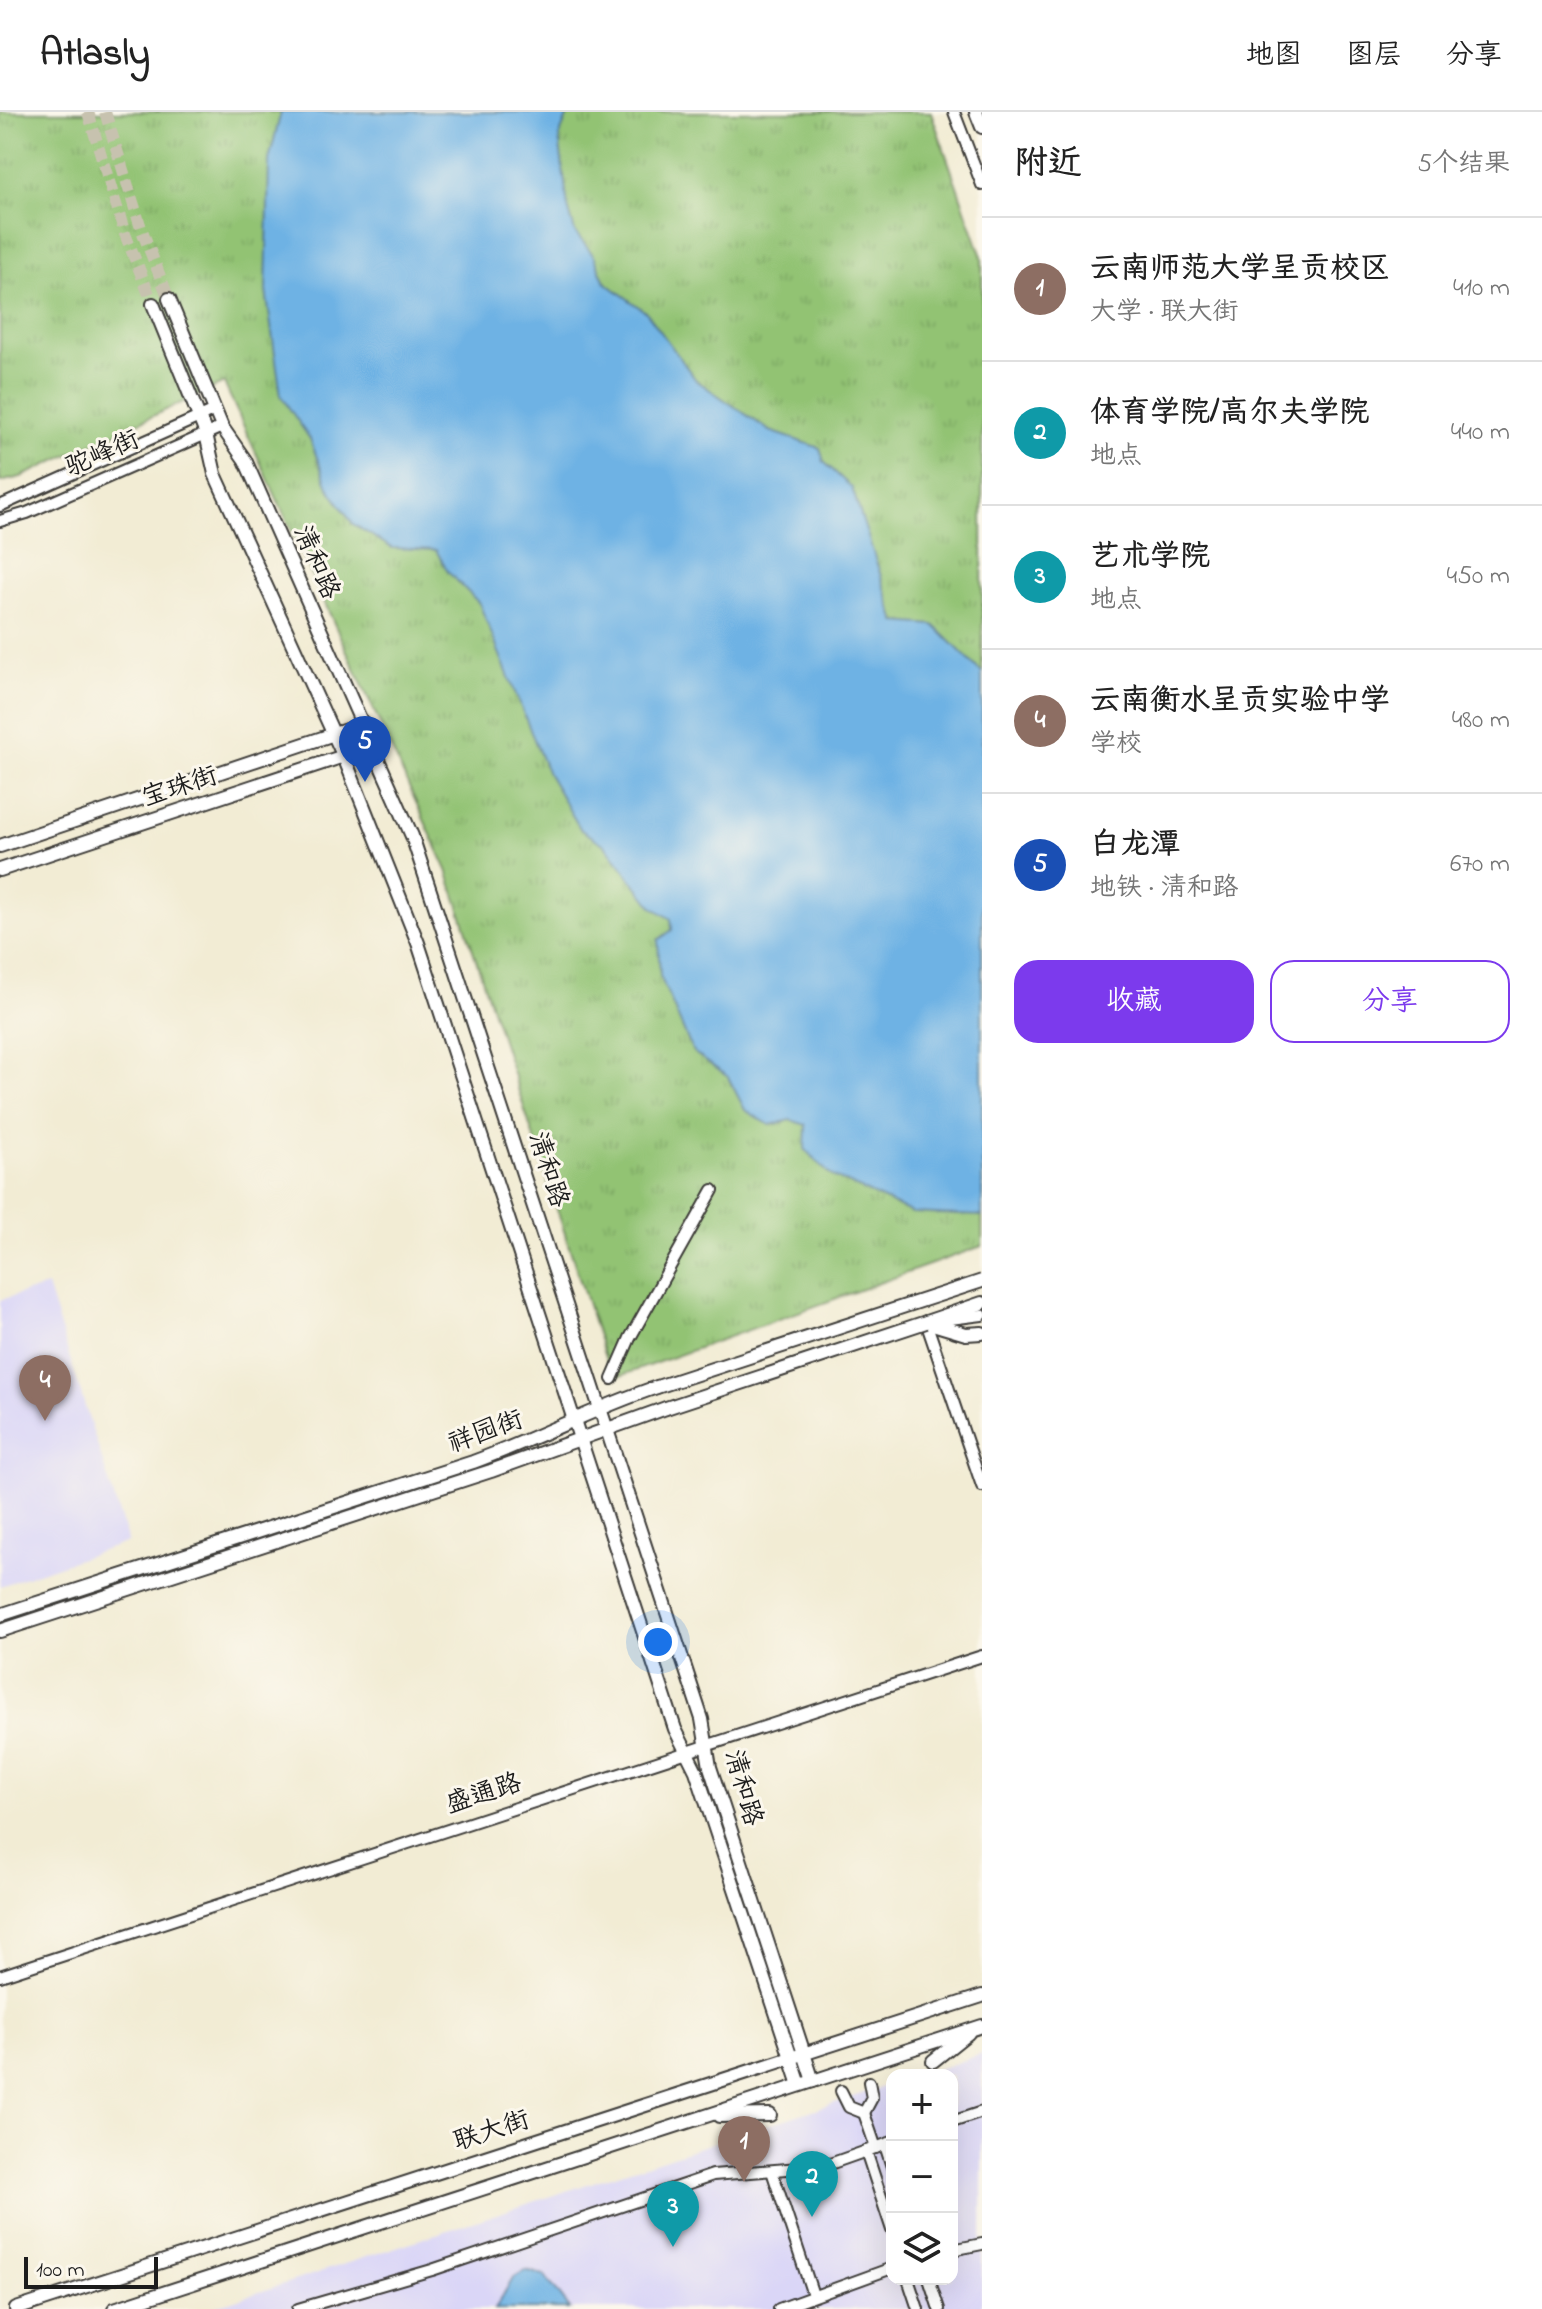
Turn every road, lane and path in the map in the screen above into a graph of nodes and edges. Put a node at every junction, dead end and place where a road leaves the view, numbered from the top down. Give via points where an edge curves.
1 (954, 112) edge
2 (976, 112) edge
3 (982, 127) edge
4 (982, 185) edge
5 (169, 299) tunnel mouth
6 (153, 304) tunnel mouth
7 (215, 410) junction
8 (200, 417) junction
9 (222, 427) junction
10 (206, 434) junction
11 (0, 506) edge
12 (0, 521) edge
13 (364, 724) junction
14 (334, 736) junction
15 (374, 746) junction
16 (344, 757) junction
17 (0, 846) edge
18 (0, 870) edge
19 (713, 1190) dead end
20 (982, 1281) edge
21 (982, 1303) edge
22 (982, 1315) edge
23 (926, 1322) junction
24 (982, 1333) edge
25 (612, 1379) dead end
26 (601, 1406) junction
27 (574, 1421) junction
28 (608, 1427) junction
29 (580, 1439) junction
30 (982, 1486) edge
31 (0, 1615) edge
32 (0, 1631) edge
33 (982, 1656) edge
34 (706, 1746) junction
35 (687, 1752) junction
36 (0, 1976) edge
37 (982, 1996) edge
38 (979, 2027) edge
39 (798, 2057) junction
40 (933, 2061) dead end
41 (869, 2082) dead end
42 (806, 2083) junction
43 (841, 2091) dead end
44 (982, 2112) edge
45 (864, 2113) junction
46 (770, 2115) dead end
47 (704, 2117) junction
48 (958, 2120) edge
49 (880, 2146) edge
50 (772, 2171) junction
51 (890, 2213) edge
52 (982, 2244) edge
53 (958, 2249) edge
54 (886, 2270) edge
55 (910, 2285) edge
56 (931, 2285) edge
57 (813, 2295) junction
58 (16, 2309) edge
59 (114, 2309) edge
60 (298, 2309) edge
61 (779, 2309) edge
62 (918, 2309) edge
63 (939, 2309) edge

1 - 4 street
2 - 3 main road
5 - 7 main road, 清和路
6 - 8 main road, 清和路
7 - 8 street, 驼峰街
7 - 9 main road, 清和路
8 - 10 main road, 清和路
8 - 11 street, 驼峰街
9 - 10 street, 驼峰街
9 - 13 main road, 清和路 via 245,460
10 - 12 street, 驼峰街
10 - 14 main road, 清和路 via 215,474
13 - 14 main road, 宝珠街
13 - 15 main road, 清和路
14 - 16 main road, 清和路
14 - 17 main road, 宝珠街
15 - 16 main road, 宝珠街
15 - 26 main road, 清和路 via 442,919
16 - 18 main road, 宝珠街
16 - 27 main road, 清和路 via 418,943
19 - 25 street
20 - 26 main road, 祥园街, bridge
21 - 23 main road, 祥园街
22 - 23 street
23 - 24 main road via 966,1334
23 - 28 main road, 祥园街, bridge
23 - 30 street
26 - 27 main road, 祥园街
26 - 28 main road, 清和路
27 - 29 main road, 清和路
27 - 31 main road, 祥园街 via 473,1462
28 - 29 main road, 祥园街
28 - 34 main road, 清和路 via 702,1719
29 - 32 main road, 祥园街
29 - 35 main road, 清和路
33 - 34 street, 盛通路
34 - 35 street, 盛通路
34 - 39 main road, 清和路
35 - 36 street, 盛通路
35 - 39 main road, 清和路
37 - 39 main road, 联大街
38 - 40 main road
38 - 42 main road, 联大街
39 - 42 main road, 清和路
39 - 58 main road, 联大街
41 - 45 street via 872,2098
42 - 47 main road, 联大街
43 - 45 street via 849,2107
44 - 48 street
45 - 49 street
46 - 47 main road
47 - 59 main road, 联大街
49 - 50 street via 824,2166
49 - 51 street
50 - 57 street
50 - 60 street via 713,2175 432,2270
52 - 53 street
54 - 57 street
55 - 62 street
56 - 63 street
57 - 61 street

